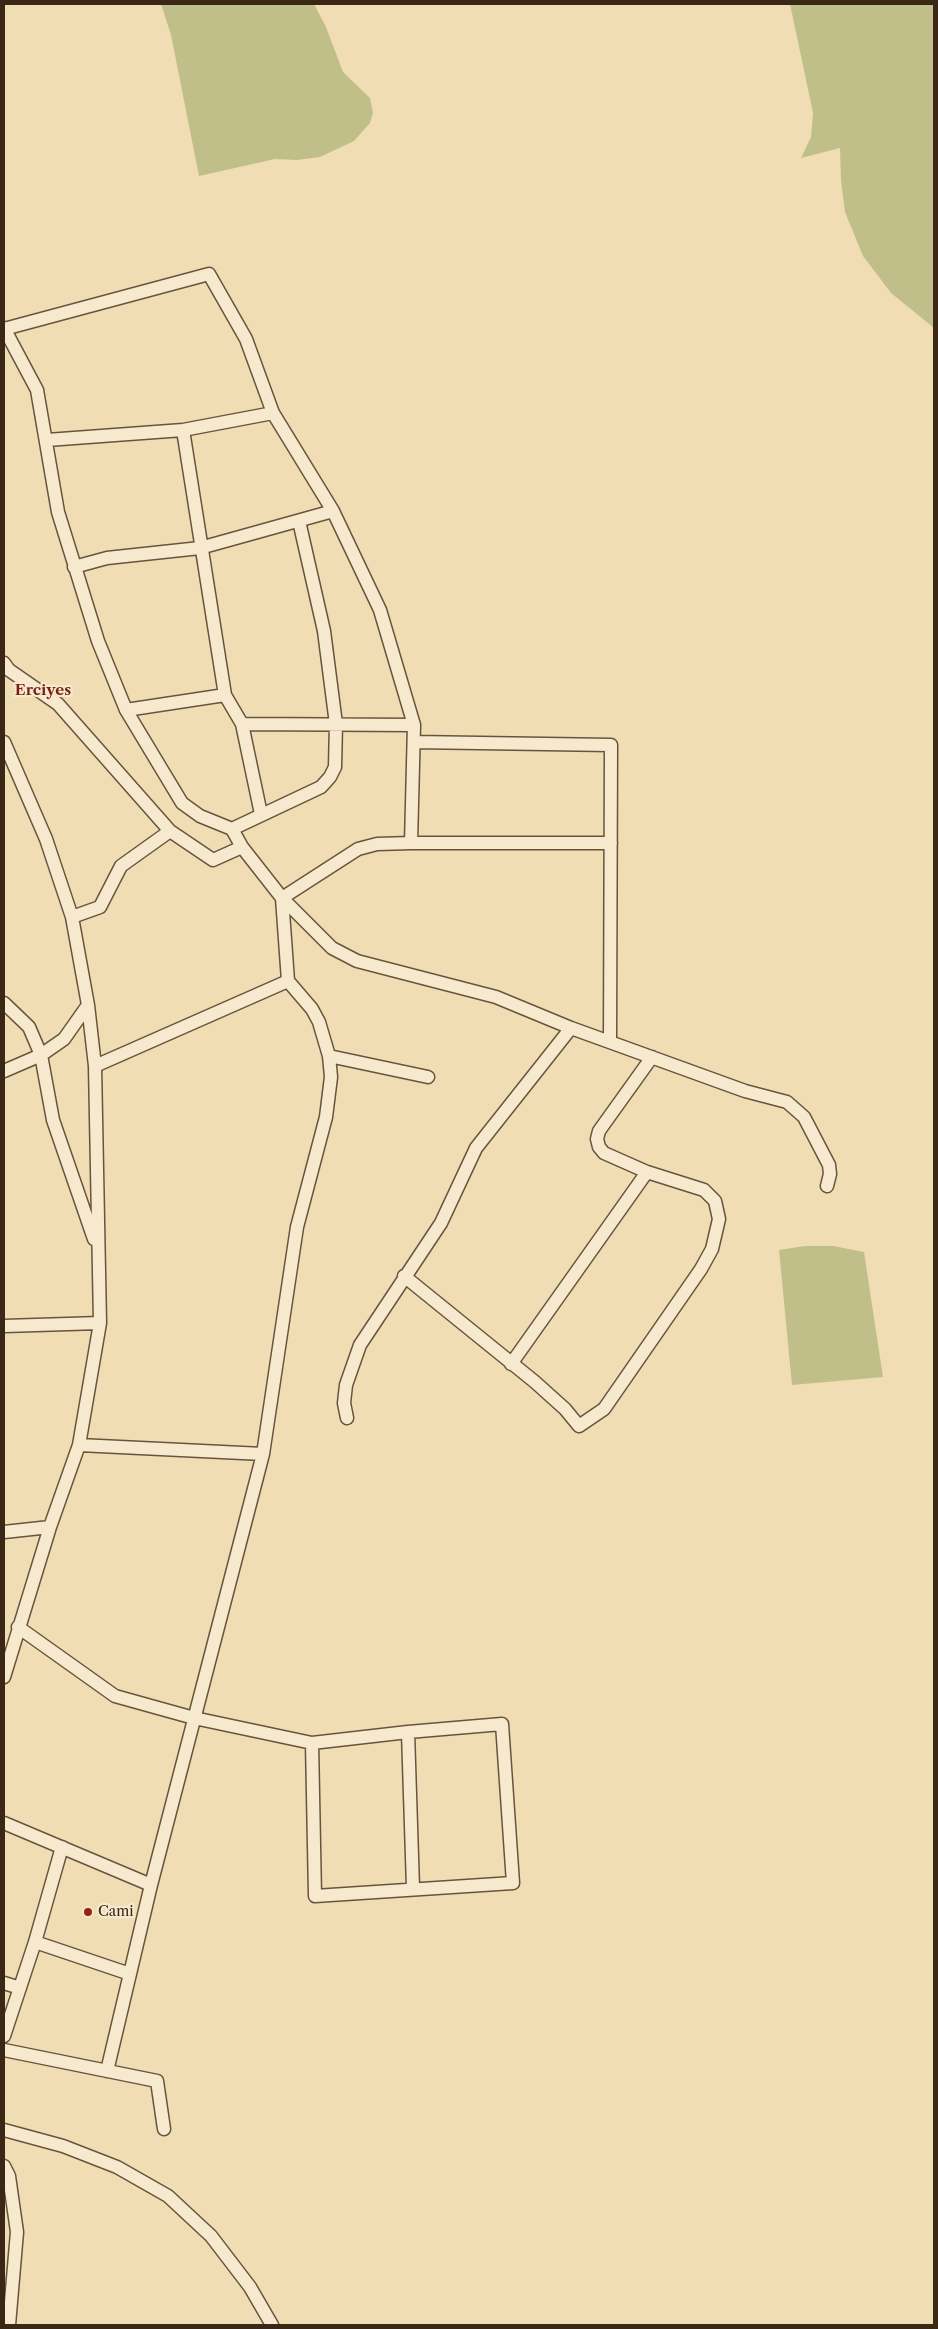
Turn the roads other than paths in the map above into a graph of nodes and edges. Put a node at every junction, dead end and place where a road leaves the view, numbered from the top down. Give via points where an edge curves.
1 (4, 329) edge
2 (273, 413) junction
3 (183, 430) junction
4 (47, 440) junction
5 (333, 511) junction
6 (299, 520) junction
7 (200, 548) junction
8 (74, 566) junction
9 (4, 663) edge
10 (224, 695) junction
11 (126, 710) junction
12 (242, 724) junction
13 (336, 724) junction
14 (414, 725) junction
15 (4, 742) edge
16 (414, 742) junction
17 (261, 814) junction
18 (232, 829) junction
19 (170, 831) junction
20 (611, 843) junction
21 (411, 844) junction
22 (242, 848) junction
23 (282, 898) junction
24 (72, 917) junction
25 (288, 981) junction
26 (4, 1003) edge
27 (88, 1005) junction
28 (571, 1028) junction
29 (610, 1040) junction
30 (41, 1055) junction
31 (329, 1056) junction
32 (652, 1057) junction
33 (95, 1066) junction
34 (4, 1071) edge
35 (428, 1077) dead end
36 (647, 1172) junction
37 (827, 1186) dead end
38 (98, 1250) junction
39 (404, 1276) junction
40 (100, 1323) junction
41 (4, 1326) edge
42 (511, 1364) junction
43 (347, 1418) dead end
44 (79, 1445) junction
45 (263, 1454) junction
46 (50, 1527) junction
47 (4, 1532) edge
48 (18, 1627) junction
49 (4, 1677) edge
50 (194, 1718) junction
51 (408, 1732) junction
52 (312, 1743) junction
53 (4, 1823) edge
54 (62, 1847) junction
55 (151, 1885) junction
56 (413, 1888) junction
57 (35, 1942) junction
58 (130, 1974) junction
59 (4, 1983) edge
60 (20, 1988) junction
61 (4, 2036) edge
62 (4, 2050) edge
63 (107, 2071) junction
64 (164, 2129) dead end
65 (4, 2130) edge
66 (4, 2139) edge
67 (63, 2146) junction
68 (4, 2166) edge
69 (9, 2325) edge
70 (272, 2325) edge

1 - 2 street via 209,274 246,339
1 - 4 street via 37,390
2 - 3 street
2 - 5 street
3 - 4 street
3 - 7 street
4 - 8 street via 58,512
5 - 6 street
5 - 14 street via 380,610
6 - 7 street
6 - 13 street via 324,631
7 - 8 street via 107,558
7 - 10 street
8 - 11 street via 98,641
9 - 19 street via 58,704
10 - 11 street
10 - 12 street
11 - 18 street via 182,802 200,816
12 - 13 street
12 - 17 street
13 - 14 street
13 - 17 street via 336,761 326,782 316,790
14 - 16 street
15 - 24 street via 46,839
16 - 20 street via 611,745
16 - 21 street
17 - 18 street
18 - 22 street
19 - 22 street via 213,860
19 - 24 street via 121,866 100,907
20 - 21 street
20 - 29 street
21 - 23 street via 377,844 358,849
22 - 23 street
23 - 25 street
23 - 28 street via 342,955 496,997
24 - 27 street
25 - 31 street via 312,1009 325,1037
25 - 33 street
26 - 30 street via 29,1027
27 - 30 street via 64,1040
27 - 33 street
28 - 29 street
28 - 39 street via 485,1134 468,1162 441,1223
29 - 32 street
30 - 34 street
30 - 38 street via 53,1120
31 - 35 street
31 - 45 street via 330,1099 297,1227
32 - 36 street via 599,1131 598,1139 604,1153
32 - 37 street via 792,1105 809,1124 829,1165
33 - 38 street
36 - 42 street
36 - 42 street via 708,1193 718,1207 718,1228 702,1269 604,1409 579,1426 548,1393
38 - 40 street
39 - 42 street
39 - 43 street via 360,1345 346,1385 344,1403
40 - 41 street
40 - 44 street
44 - 45 street
44 - 46 street
45 - 50 street
46 - 47 street
46 - 48 street
48 - 49 street
48 - 50 street via 115,1696
50 - 52 street
50 - 55 street
51 - 52 street
51 - 56 street
51 - 56 street via 502,1724 513,1884
52 - 56 street via 315,1896
53 - 54 street
54 - 55 street
54 - 57 street
55 - 58 street
57 - 58 street
57 - 60 street
58 - 63 street
59 - 60 street
60 - 61 street
62 - 63 street
63 - 64 street via 157,2081
65 - 67 street
66 - 67 street
67 - 70 street via 117,2167 168,2196 211,2236 250,2287
68 - 69 street via 9,2176 17,2232

